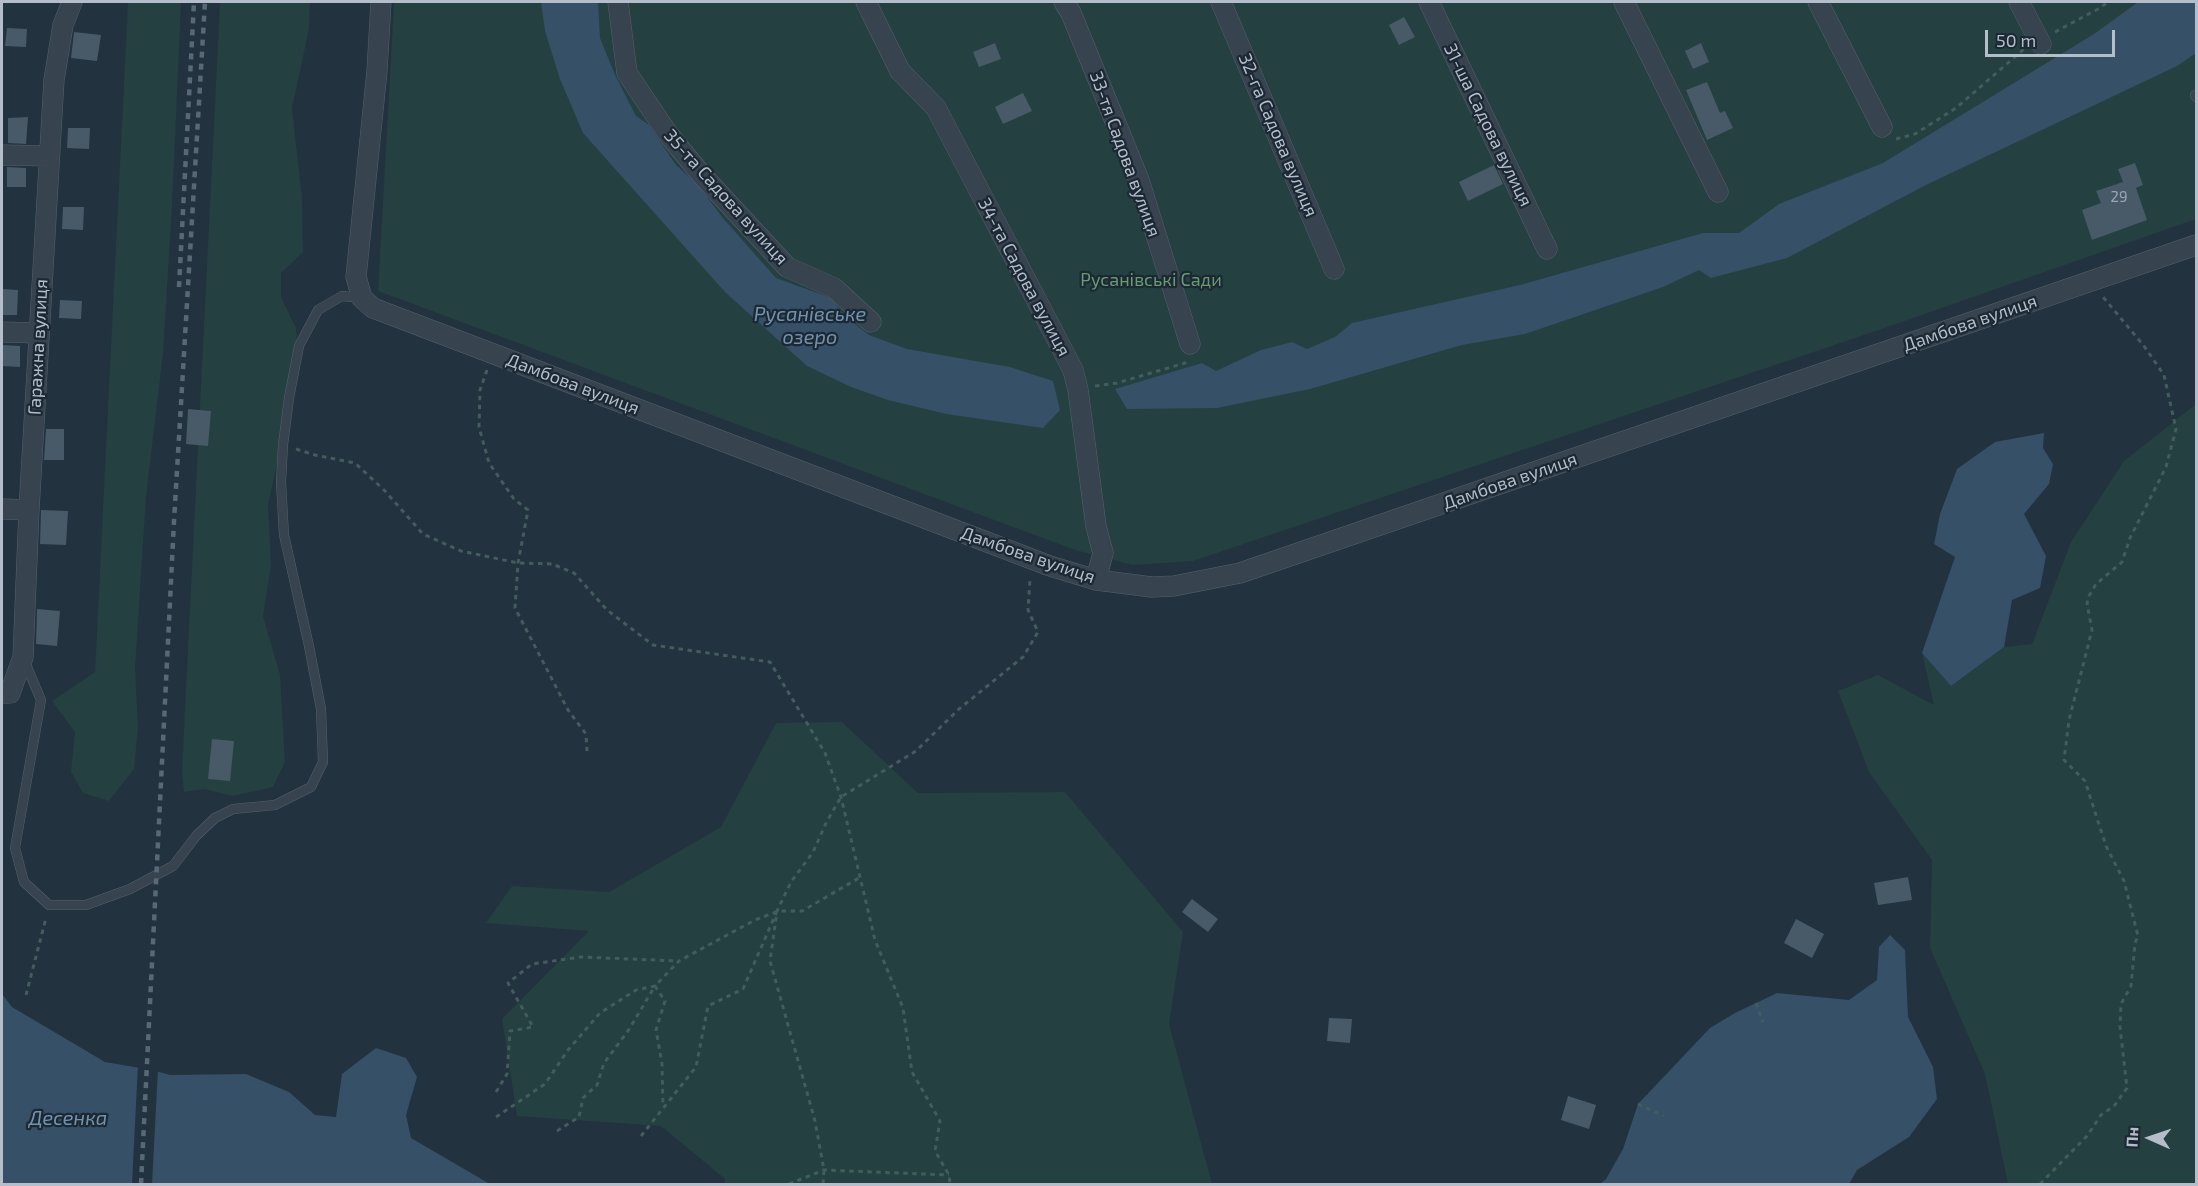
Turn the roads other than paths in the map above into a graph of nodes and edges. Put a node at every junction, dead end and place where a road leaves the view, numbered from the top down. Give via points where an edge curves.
1 (72, 2) edge
2 (381, 2) edge
3 (618, 2) edge
4 (866, 2) edge
5 (1064, 2) edge
6 (1221, 2) edge
7 (1429, 2) edge
8 (1624, 2) edge
9 (1818, 2) edge
10 (2019, 2) edge
11 (2041, 44) road end
12 (1882, 127) road end
13 (2, 155) edge
14 (49, 156) junction
15 (1718, 192) dead end
16 (2196, 245) edge
17 (1547, 249) dead end
18 (1334, 269) dead end
19 (362, 298) junction
20 (871, 322) dead end
21 (2, 332) edge
22 (39, 333) junction
23 (1190, 344) road end
24 (2, 509) edge
25 (29, 510) junction
26 (1096, 580) junction
27 (23, 657) junction
28 (6, 693) edge

1 - 14 street, Гаражна вулиця via 63,25 54,80
2 - 19 street via 356,277
3 - 20 street, 35-та Садова вулиця via 627,73 668,134 787,267 834,288
4 - 26 street, 34-та Садова вулиця via 900,71 936,108 1073,370 1103,553
5 - 23 street, 33-тя Садова вулиця via 1139,180
6 - 18 street, 32-га Садова вулиця
7 - 17 street, 31-ша Садова вулиця
8 - 15 street
9 - 12 street
10 - 11 street
13 - 14 street
14 - 22 street, Гаражна вулиця
16 - 26 street, Дамбова вулиця via 1240,573 1174,586
19 - 26 street, Дамбова вулиця via 373,308
19 - 27 lane via 342,296 318,310 299,346 283,445 284,535 321,709 323,762 311,787 275,805 233,809 216,818 173,866 130,889 86,906 49,904 24,882 15,848 41,700
21 - 22 street
22 - 25 street, Гаражна вулиця
24 - 25 street
25 - 27 street, Гаражна вулиця
27 - 28 street, Гаражна вулиця

